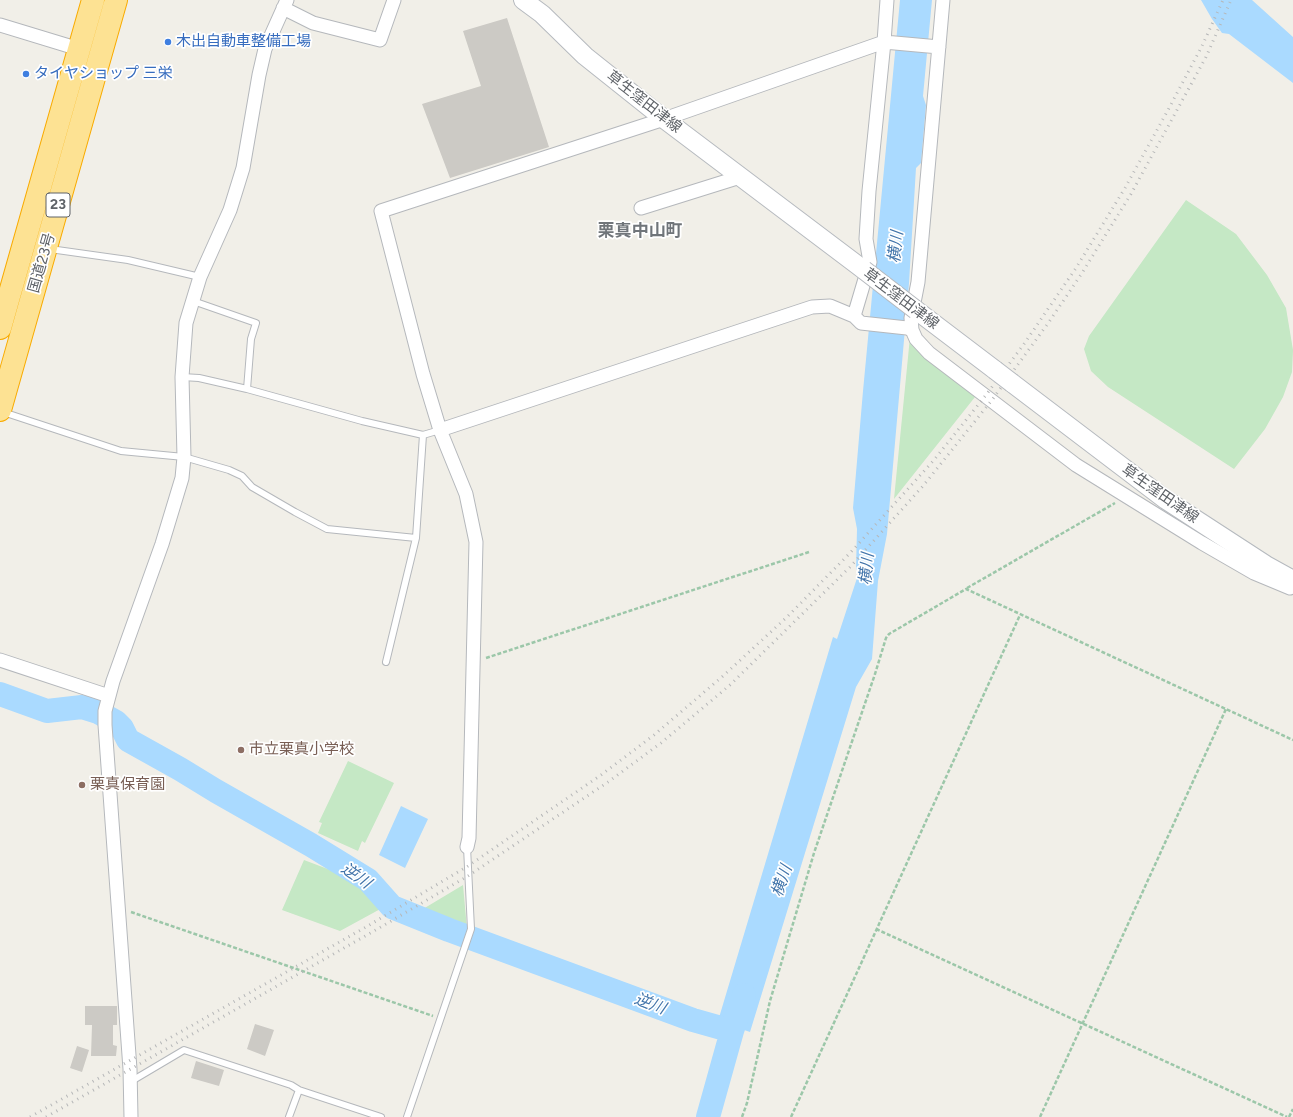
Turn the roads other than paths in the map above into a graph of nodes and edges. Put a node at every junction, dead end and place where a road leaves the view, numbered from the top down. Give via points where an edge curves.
1 (93, 0) edge
2 (116, 0) edge
3 (394, 0) edge
4 (523, 0) edge
5 (887, 0) edge
6 (943, 0) edge
7 (285, 4) edge
8 (0, 24) edge
9 (884, 42) junction
10 (939, 47) junction
11 (79, 49) junction
12 (664, 119) junction
13 (740, 177) junction
14 (641, 208) dead end
15 (57, 250) dead end
16 (200, 277) junction
17 (193, 301) junction
18 (857, 320) junction
19 (0, 328) edge
20 (909, 329) junction
21 (182, 377) junction
22 (247, 389) junction
23 (5, 412) edge
24 (440, 430) junction
25 (423, 435) junction
26 (184, 457) junction
27 (416, 538) junction
28 (1293, 580) edge
29 (1293, 586) edge
30 (0, 660) edge
31 (386, 662) dead end
32 (109, 696) junction
33 (468, 847) joint
34 (130, 1082) junction
35 (298, 1090) junction
36 (131, 1117) edge
37 (289, 1117) edge
38 (381, 1117) edge
39 (407, 1117) edge

1 - 11 highway, 国道23号 / 23
2 - 23 highway, 国道23号 / 23
3 - 7 street via 380,40 313,23
4 - 12 main road, 草生窪田津線 via 542,14 585,56
5 - 9 street
6 - 10 street
7 - 16 street via 266,49 259,75 244,168 230,210
8 - 11 street
9 - 10 street
9 - 12 street
9 - 18 street via 869,191 866,239 870,262
10 - 20 street via 918,282
11 - 19 highway, 国道23号 / 23
12 - 13 main road, 草生窪田津線
12 - 24 street via 381,211
13 - 14 street
13 - 28 main road, 草生窪田津線, bridge via 1166,500
15 - 16 lane via 128,260
16 - 17 street
17 - 21 street via 186,323
17 - 22 lane via 256,323 251,339
18 - 20 street
18 - 24 street via 830,306 812,307
20 - 29 street via 929,353 1076,465 1254,573 1290,588
21 - 22 lane via 199,378
21 - 26 street
22 - 25 lane
23 - 26 lane via 121,451
24 - 25 lane
24 - 33 street via 466,494 476,542
25 - 27 lane
26 - 27 lane via 242,476 252,487 327,529
26 - 32 street via 182,478 162,544
27 - 31 lane
30 - 32 street
32 - 34 street via 105,724
33 - 39 lane via 471,929
34 - 35 lane via 184,1050 291,1085
34 - 36 street
35 - 37 lane
35 - 38 lane

